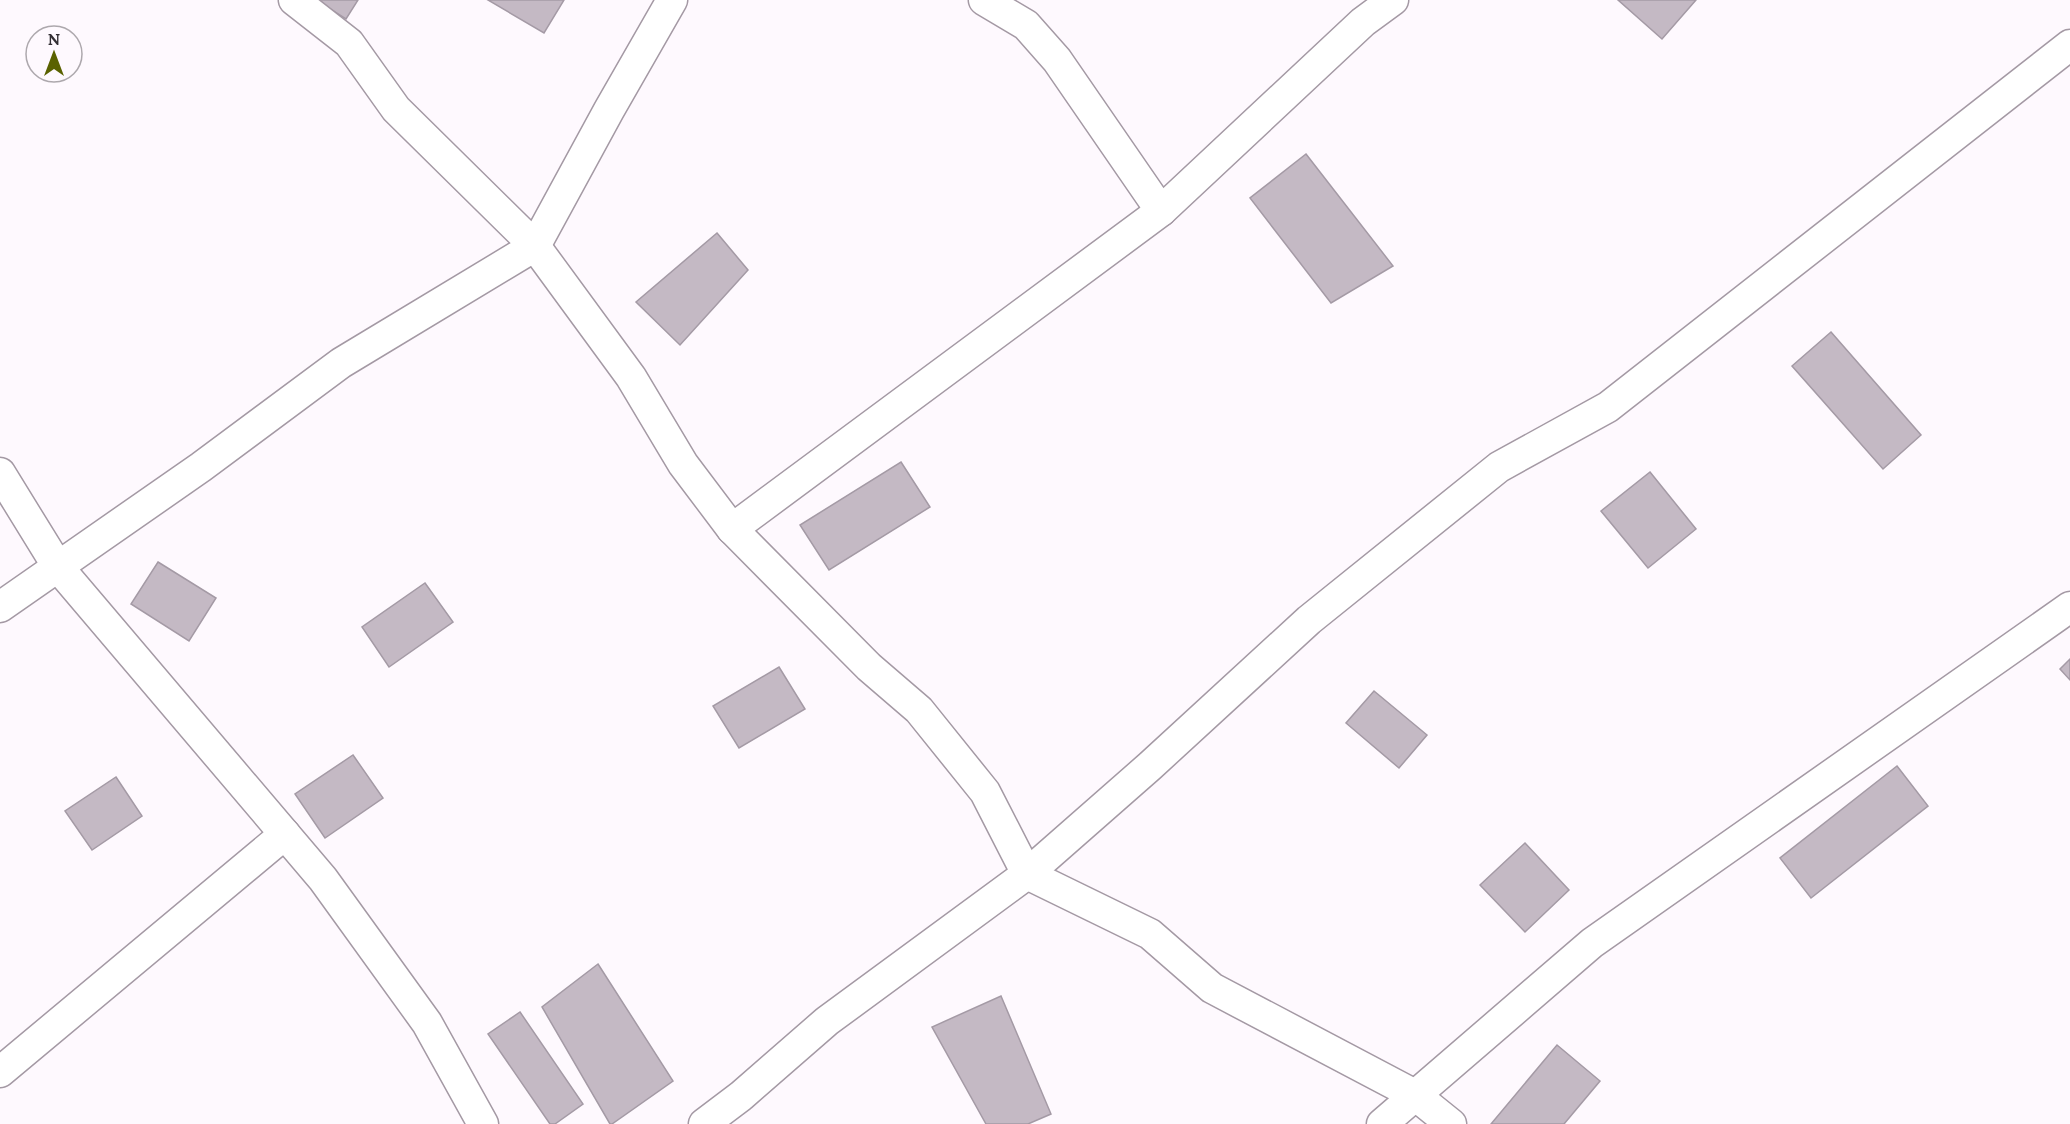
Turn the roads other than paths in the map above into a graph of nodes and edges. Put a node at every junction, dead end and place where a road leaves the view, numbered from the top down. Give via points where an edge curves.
1 (294, 0) edge
2 (672, 0) edge
3 (984, 0) edge
4 (1393, 0) edge
5 (2070, 45) edge
6 (1161, 211) junction
7 (535, 246) junction
8 (0, 473) edge
9 (732, 529) junction
10 (58, 567) junction
11 (0, 607) edge
12 (2070, 607) edge
13 (285, 834) junction
14 (1027, 874) junction
15 (0, 1072) edge
16 (1415, 1095) junction
17 (483, 1124) edge
18 (704, 1124) edge
19 (1382, 1124) edge
20 (1451, 1124) edge

1 - 7 street via 349,43 396,109
2 - 7 street
3 - 6 street via 1026,25 1057,60
4 - 6 street via 1363,22
5 - 14 street via 1608,407 1498,466 1309,620
6 - 9 street
7 - 9 street via 630,377 683,464
7 - 10 street via 341,363
8 - 10 street
9 - 14 street via 869,667 919,710 985,792
10 - 11 street
10 - 13 street
12 - 16 street via 1592,943
13 - 15 street
13 - 17 street via 323,879 427,1023
14 - 16 street via 1150,934 1212,988
14 - 18 street via 827,1020
16 - 19 street
16 - 20 street

